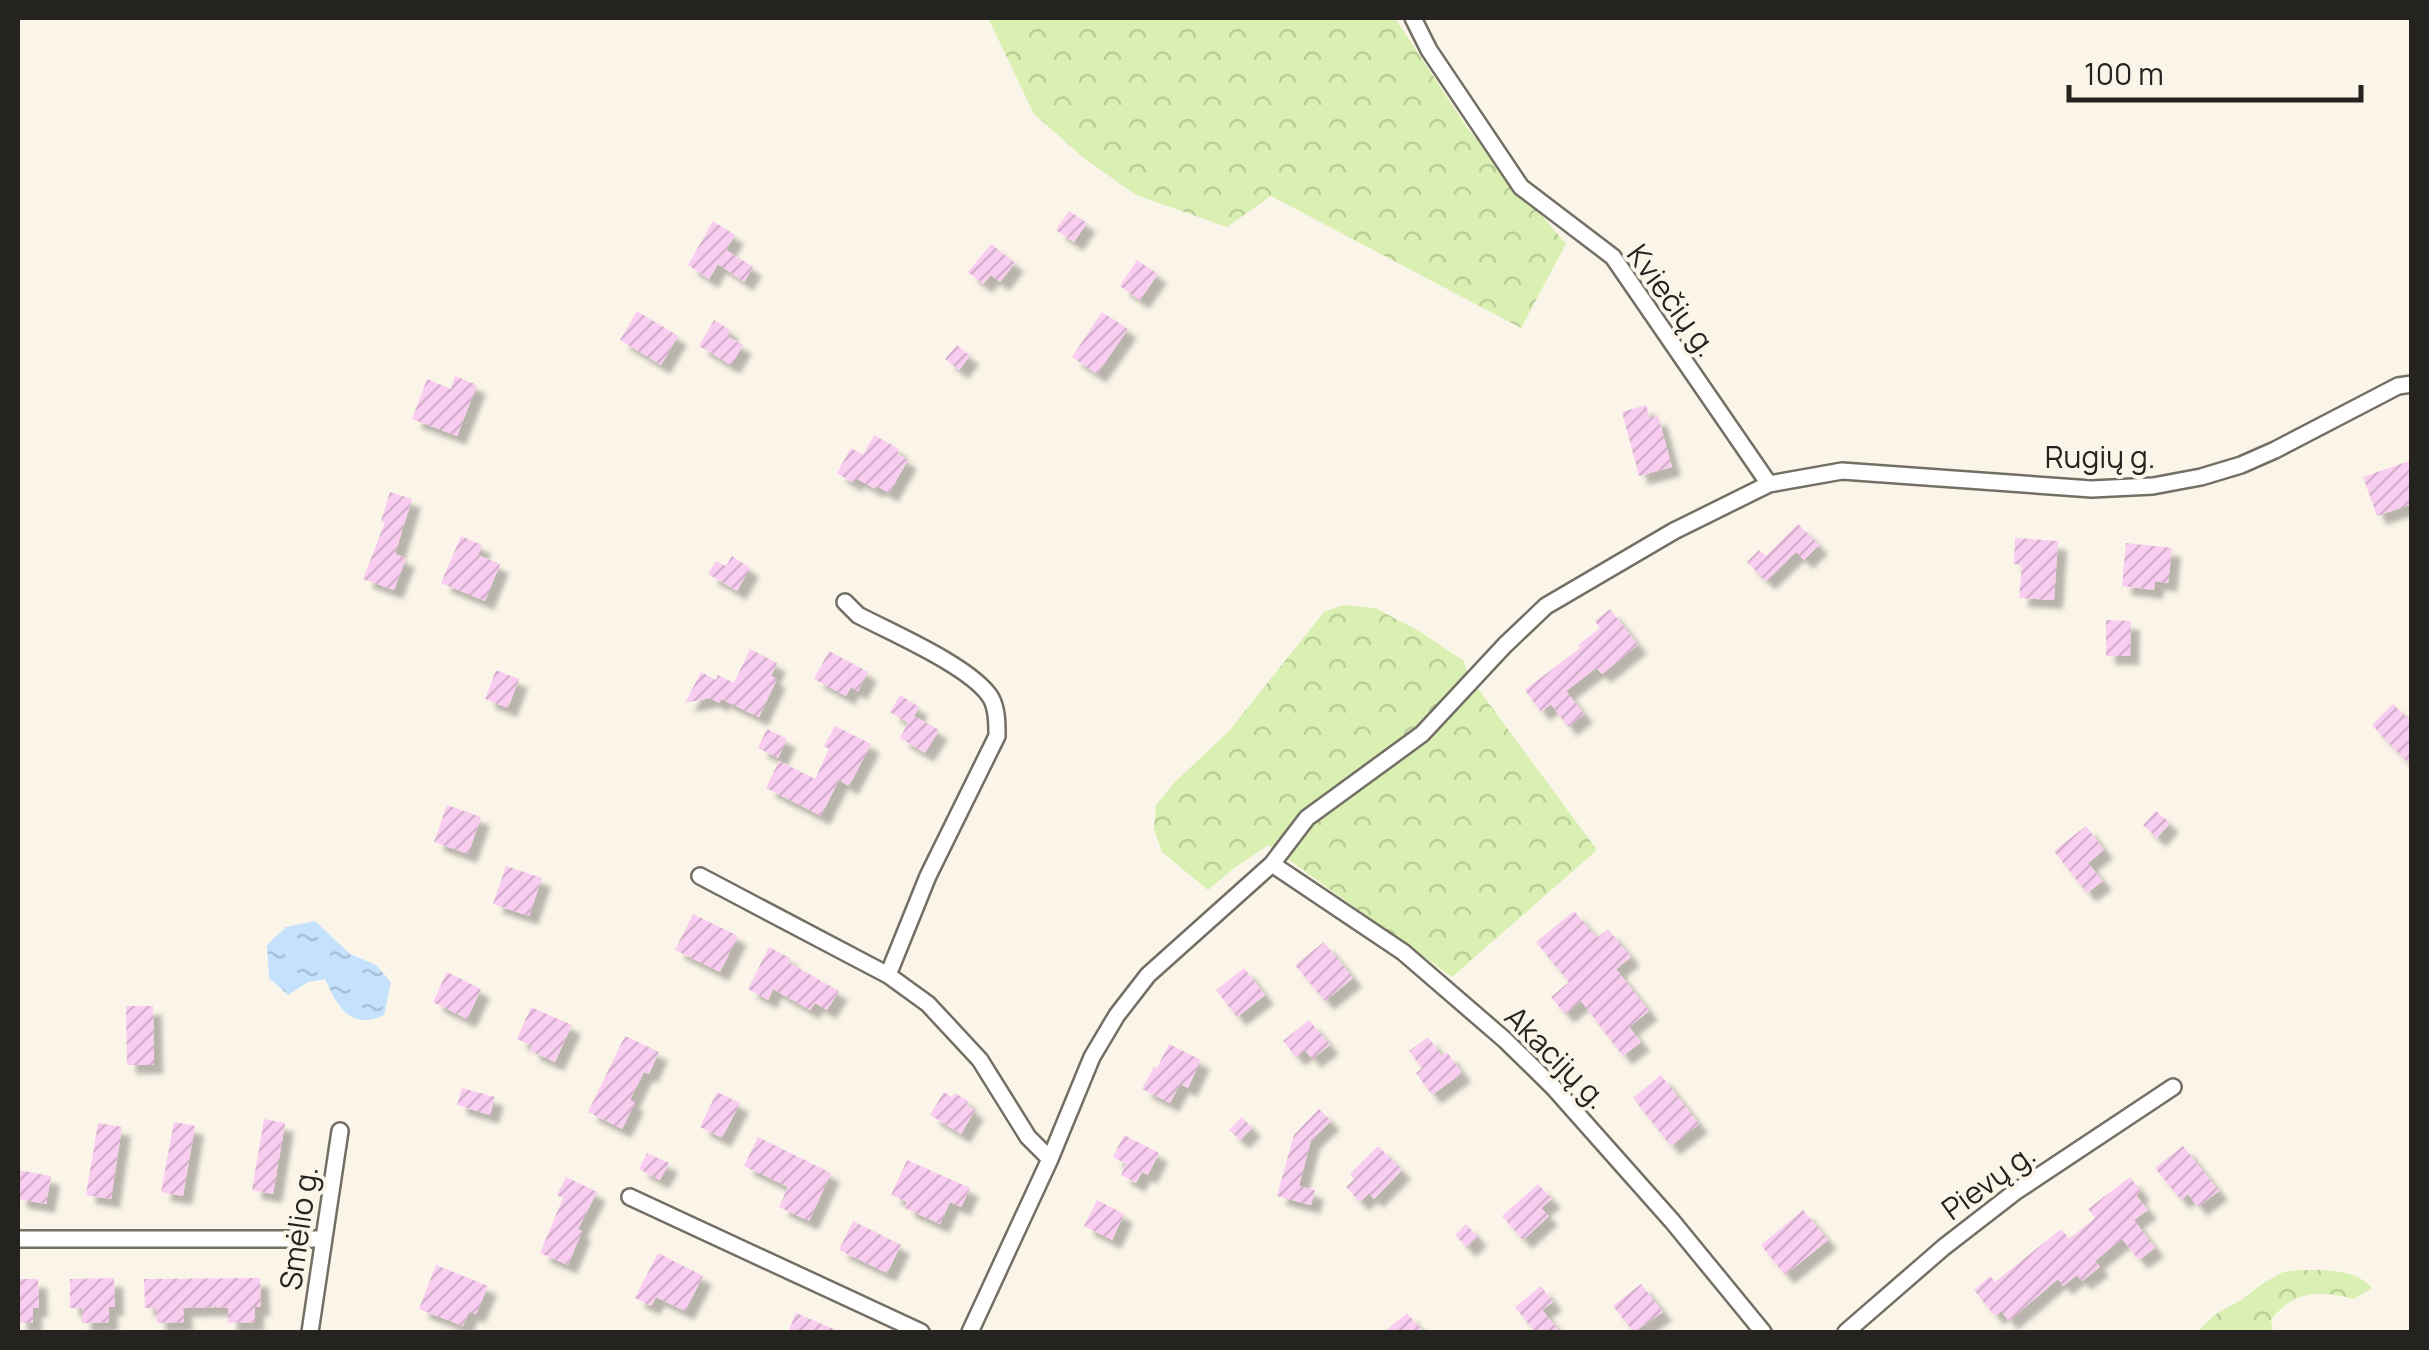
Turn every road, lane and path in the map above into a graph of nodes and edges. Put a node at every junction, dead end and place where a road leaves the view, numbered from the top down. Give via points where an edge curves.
1 (1413, 18) edge
2 (2412, 384) edge
3 (1769, 484) junction
4 (845, 602) dead end
5 (1272, 864) junction
6 (700, 876) dead end
7 (888, 974) junction
8 (2173, 1087) dead end
9 (340, 1131) dead end
10 (1050, 1159) junction
11 (630, 1197) dead end
12 (324, 1238) junction
13 (18, 1239) edge
14 (310, 1332) edge
15 (922, 1332) edge
16 (970, 1332) edge
17 (1763, 1332) edge
18 (1846, 1332) edge

1 - 3 street, Kviečių g. via 1521,187 1612,257
2 - 3 street, Rugių g. via 2241,465 2153,486 2092,489 1842,471
3 - 5 street via 1546,606 1422,734 1307,818
4 - 7 street via 858,616 968,673 992,700 997,718 996,736
5 - 10 street via 1148,975 1116,1015
5 - 17 street, Akacijų g. via 1403,952 1506,1040 1672,1221
6 - 7 street
7 - 10 street via 928,1004 980,1060 1028,1137
8 - 18 street, Pievų g. via 2014,1192
9 - 12 street, Smėlio g.
10 - 16 street
11 - 15 street
12 - 13 street
12 - 14 street, Smėlio g.

